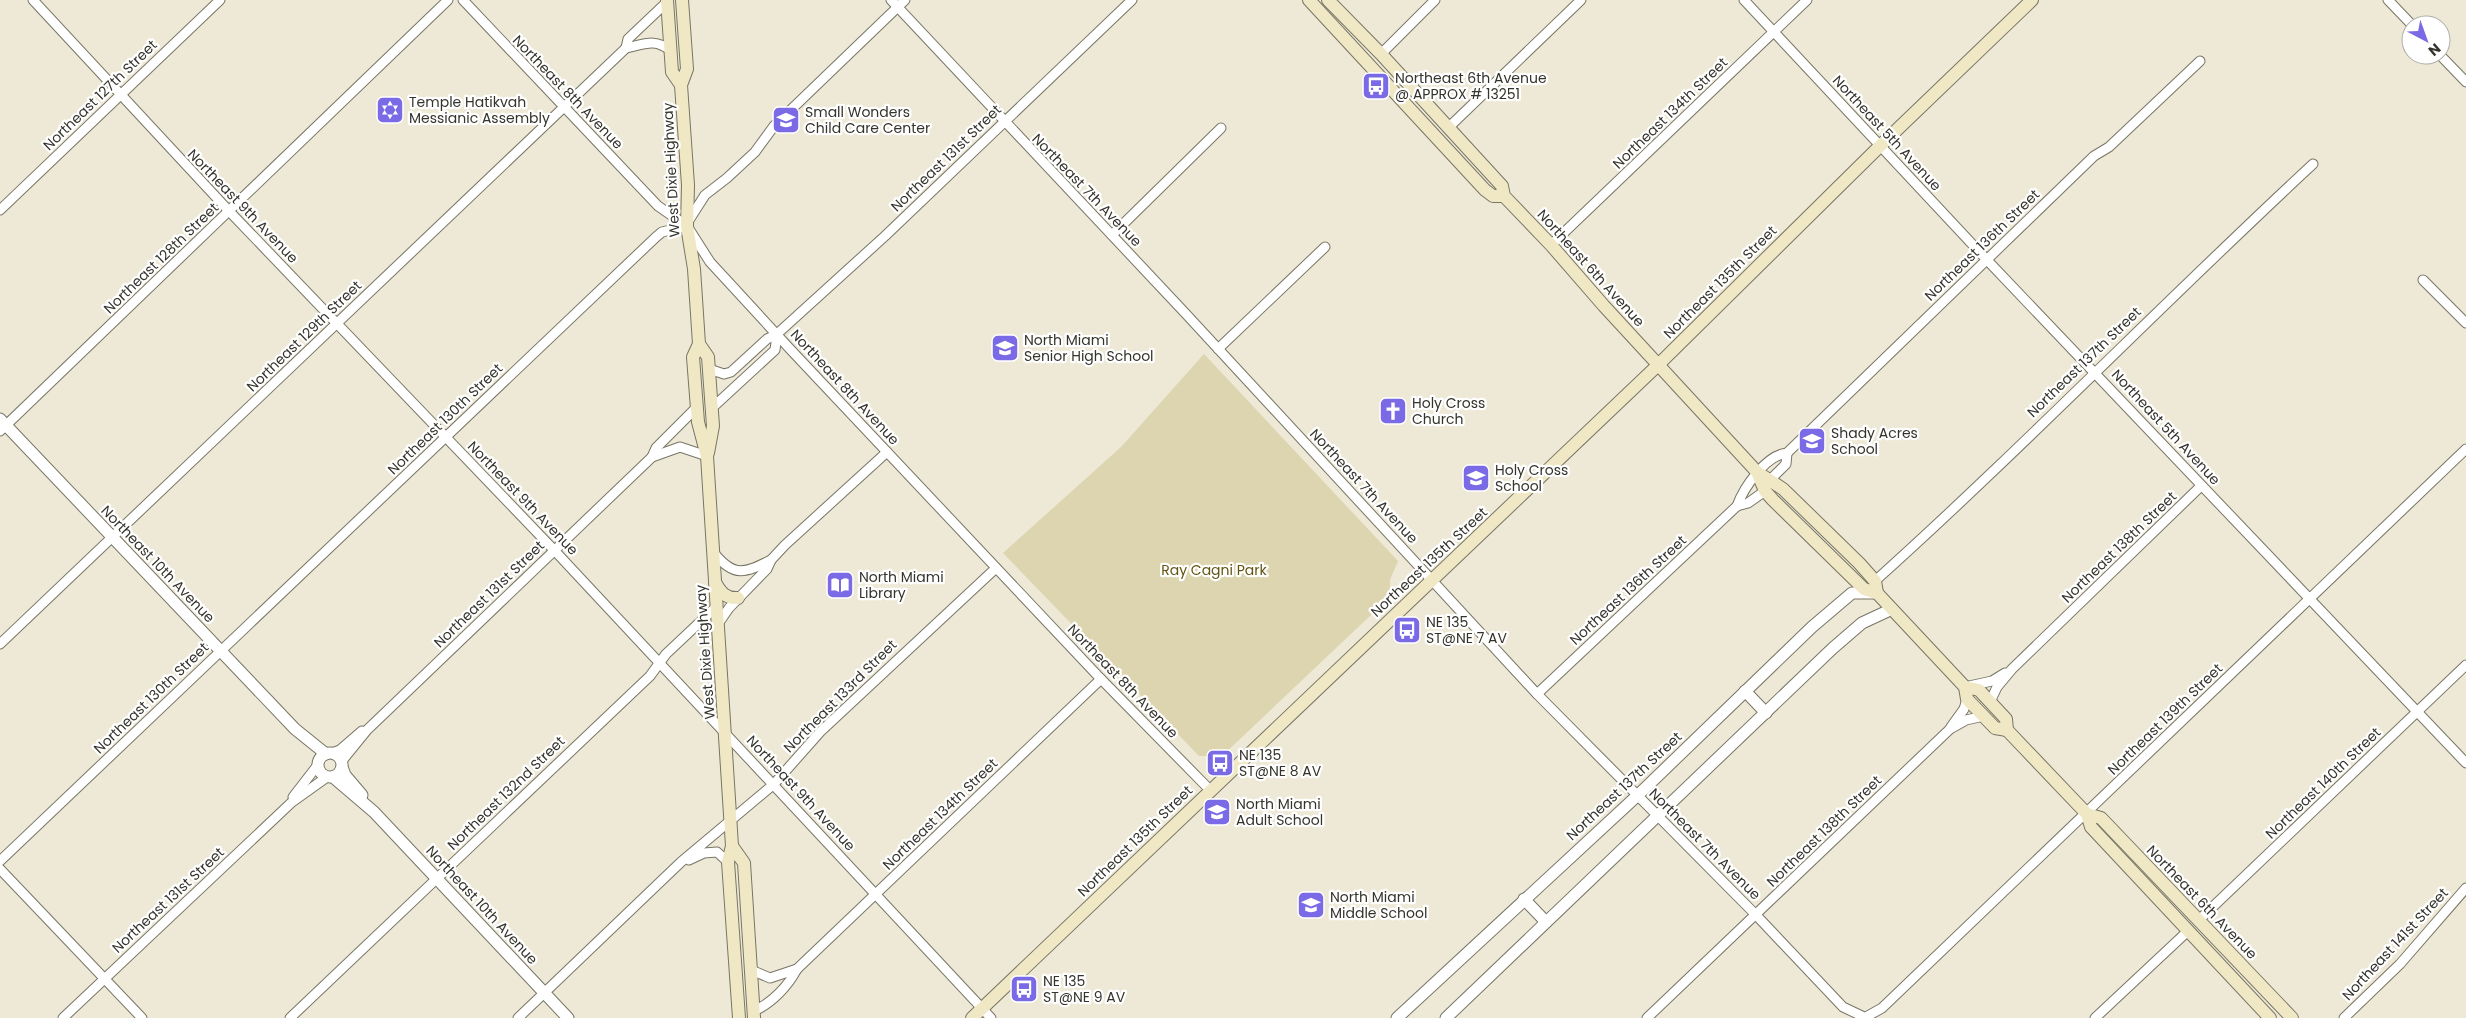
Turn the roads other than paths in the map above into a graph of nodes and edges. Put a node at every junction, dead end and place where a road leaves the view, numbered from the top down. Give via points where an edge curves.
1 (33, 0) edge
2 (220, 0) edge
3 (448, 0) edge
4 (463, 0) edge
5 (682, 0) edge
6 (890, 0) edge
7 (905, 0) edge
8 (1132, 0) edge
9 (1308, 0) edge
10 (1328, 0) edge
11 (1436, 0) edge
12 (1581, 0) edge
13 (1744, 0) edge
14 (1807, 0) edge
15 (2032, 0) edge
16 (2388, 0) edge
17 (667, 1) edge
18 (897, 7) junction
19 (2402, 15) edge
20 (1774, 32) junction
21 (626, 48) junction
22 (671, 51) junction
23 (1381, 54) junction
24 (2200, 61) dead end
25 (2450, 65) edge
26 (2466, 82) edge
27 (681, 85) junction
28 (119, 95) junction
29 (564, 107) junction
30 (1418, 118) junction
31 (1004, 122) junction
32 (1221, 128) dead end
33 (1448, 128) junction
34 (1880, 146) junction
35 (2313, 164) dead end
36 (1504, 196) junction
37 (0, 210) edge
38 (229, 211) junction
39 (687, 226) junction
40 (1112, 235) junction
41 (1552, 245) junction
42 (1325, 247) dead end
43 (1987, 260) junction
44 (2422, 280) dead end
45 (2466, 323) edge
46 (337, 324) junction
47 (777, 334) junction
48 (699, 344) junction
49 (1218, 349) junction
50 (1658, 365) junction
51 (709, 368) junction
52 (2095, 371) junction
53 (697, 408) junction
54 (712, 408) junction
55 (2, 425) edge
56 (446, 437) junction
57 (2466, 449) edge
58 (886, 452) junction
59 (1787, 452) junction
60 (707, 456) junction
61 (652, 457) junction
62 (1757, 472) junction
63 (1771, 479) junction
64 (2202, 486) junction
65 (1765, 491) junction
66 (1737, 506) junction
67 (112, 538) junction
68 (554, 550) junction
69 (714, 553) junction
70 (771, 560) junction
71 (996, 568) junction
72 (1432, 580) junction
73 (715, 582) junction
74 (1876, 587) junction
75 (2309, 597) junction
76 (738, 598) junction
77 (717, 606) junction
78 (1892, 609) junction
79 (718, 624) junction
80 (0, 644) edge
81 (221, 650) junction
82 (659, 662) junction
83 (2466, 664) edge
84 (2012, 669) junction
85 (1101, 679) junction
86 (1745, 691) junction
87 (1966, 693) junction
88 (1537, 694) junction
89 (1990, 702) junction
90 (2418, 712) junction
91 (1766, 713) junction
92 (1984, 716) junction
93 (295, 729) junction
94 (367, 730) junction
95 (1950, 730) junction
96 (2007, 730) junction
97 (725, 732) junction
98 (329, 754) junction
99 (2466, 763) edge
100 (318, 764) junction
101 (342, 765) junction
102 (330, 777) junction
103 (774, 784) junction
104 (1210, 790) junction
105 (1638, 795) junction
106 (292, 802) junction
107 (374, 812) junction
108 (2086, 814) junction
109 (1659, 817) junction
110 (731, 822) junction
111 (732, 846) junction
112 (0, 861) edge
113 (681, 862) junction
114 (728, 862) junction
115 (0, 869) edge
116 (436, 878) junction
117 (2466, 888) edge
118 (877, 894) junction
119 (1524, 900) junction
120 (1756, 916) junction
121 (2199, 920) junction
122 (1546, 922) junction
123 (2193, 935) junction
124 (797, 969) junction
125 (751, 970) junction
126 (104, 979) junction
127 (544, 994) junction
128 (1843, 1007) junction
129 (1882, 1008) junction
130 (982, 1009) junction
131 (754, 1014) edge
132 (1863, 1017) edge
133 (63, 1018) edge
134 (142, 1018) edge
135 (290, 1018) edge
136 (518, 1018) edge
137 (568, 1018) edge
138 (739, 1018) edge
139 (972, 1018) edge
140 (991, 1018) edge
141 (1397, 1018) edge
142 (1446, 1018) edge
143 (1647, 1018) edge
144 (1848, 1018) edge
145 (1877, 1018) edge
146 (2095, 1018) edge
147 (2270, 1018) edge
148 (2282, 1018) edge
149 (2292, 1018) edge
150 (2344, 1018) edge

1 - 28 street, Northeast 9th Avenue
2 - 28 street, Northeast 127th Street
3 - 38 street, Northeast 128th Street
4 - 29 street, Northeast 8th Avenue
5 - 27 main road, West Dixie Highway via 687,69
6 - 18 street, Northeast 7th Avenue
7 - 18 street
8 - 31 street, Northeast 131st Street
9 - 30 main road, Northeast 6th Avenue
10 - 23 main road, Northeast 6th Avenue
11 - 23 street
12 - 33 street
13 - 20 street, Northeast 5th Avenue
14 - 20 street, Northeast 134th Street
15 - 34 main road, Northeast 135th Street
16 - 19 street
17 - 21 street, Northeast 129th Street via 628,39
17 - 22 main road, West Dixie Highway
18 - 31 street, Northeast 7th Avenue
18 - 39 street via 774,126 755,152 705,195
20 - 34 street, Northeast 5th Avenue
20 - 41 street, Northeast 134th Street
21 - 22 street, Northeast 129th Street via 651,41
21 - 29 street, Northeast 129th Street
22 - 27 main road, West Dixie Highway via 672,72
23 - 33 main road, Northeast 6th Avenue
24 - 43 street, Northeast 136th Street via 2109,147 2094,156
25 - 26 street
27 - 39 main road, West Dixie Highway via 688,185
28 - 37 street, Northeast 127th Street
28 - 38 street, Northeast 9th Avenue
29 - 39 street, Northeast 8th Avenue via 658,206
29 - 46 street, Northeast 129th Street
30 - 33 main road
30 - 36 main road, Northeast 6th Avenue via 1491,196
31 - 40 street, Northeast 7th Avenue
31 - 47 street, Northeast 131st Street
32 - 40 street
33 - 36 main road, Northeast 6th Avenue via 1502,186
34 - 43 street, Northeast 5th Avenue
34 - 50 main road, Northeast 135th Street
35 - 52 street, Northeast 137th Street
36 - 41 main road, Northeast 6th Avenue
38 - 46 street, Northeast 9th Avenue
38 - 55 street, Northeast 128th Street
39 - 47 street, Northeast 8th Avenue via 710,262
39 - 48 main road, West Dixie Highway via 694,269
39 - 56 street, Northeast 130th Street via 662,232
40 - 49 street, Northeast 7th Avenue
41 - 50 main road, Northeast 6th Avenue
42 - 49 street
43 - 52 street, Northeast 5th Avenue
43 - 59 street, Northeast 136th Street
44 - 45 street
46 - 56 street, Northeast 9th Avenue
46 - 67 street, Northeast 129th Street
47 - 51 street, Northeast 131st Street via 767,339 731,372 724,374
47 - 54 street, Northeast 131st Street via 775,350
47 - 58 street, Northeast 8th Avenue
48 - 51 main road, West Dixie Highway via 708,357
48 - 53 main road, West Dixie Highway via 693,357
49 - 72 street, Northeast 7th Avenue
50 - 62 main road, Northeast 6th Avenue
50 - 72 main road, Northeast 135th Street
51 - 54 main road, West Dixie Highway
52 - 64 street, Northeast 5th Avenue
52 - 74 street, Northeast 137th Street
53 - 60 main road, West Dixie Highway
53 - 61 street, Northeast 131st Street via 656,448
54 - 60 main road, West Dixie Highway via 713,426
55 - 67 street, Northeast 10th Avenue
56 - 68 street, Northeast 9th Avenue
56 - 81 street, Northeast 130th Street
57 - 75 street, Northeast 139th Street
58 - 70 street
58 - 71 street, Northeast 8th Avenue
59 - 62 street, Northeast 136th Street
59 - 63 street, Northeast 136th Street via 1786,464
60 - 61 street, Northeast 131st Street via 680,447
60 - 69 main road, West Dixie Highway
61 - 68 street, Northeast 131st Street
62 - 63 main road, Northeast 6th Avenue
62 - 65 main road, Northeast 6th Avenue
62 - 66 street, Northeast 136th Street via 1741,494
63 - 74 main road, Northeast 6th Avenue
64 - 75 street, Northeast 5th Avenue
64 - 84 street, Northeast 138th Street
65 - 66 street, Northeast 136th Street via 1748,503
65 - 74 main road, Northeast 6th Avenue via 1864,588
66 - 88 street, Northeast 136th Street
67 - 80 street, Northeast 129th Street
67 - 81 street, Northeast 10th Avenue
68 - 82 street, Northeast 9th Avenue
68 - 94 street, Northeast 131st Street
69 - 70 street via 727,567 742,572
69 - 73 main road, West Dixie Highway
70 - 76 street
71 - 85 street, Northeast 8th Avenue
71 - 103 street, Northeast 133rd Street via 820,732
72 - 88 street, Northeast 7th Avenue
72 - 104 main road, Northeast 135th Street
73 - 76 main road via 728,597
73 - 77 main road, West Dixie Highway
74 - 78 main road, Northeast 6th Avenue
74 - 86 street, Northeast 137th Street via 1852,593 1812,626
75 - 90 street, Northeast 5th Avenue
75 - 108 street, Northeast 139th Street
76 - 79 street
77 - 79 main road, West Dixie Highway
77 - 82 street, Northeast 132nd Street
78 - 87 main road, Northeast 6th Avenue
78 - 91 street via 1862,623
79 - 97 main road, West Dixie Highway
81 - 93 street, Northeast 10th Avenue
81 - 112 street, Northeast 130th Street
82 - 97 street, Northeast 9th Avenue
82 - 116 street, Northeast 132nd Street via 650,676
83 - 90 street, Northeast 140th Street
84 - 87 street, Northeast 138th Street
84 - 89 street, Northeast 138th Street
85 - 104 street, Northeast 8th Avenue
85 - 118 street, Northeast 134th Street
86 - 91 street
86 - 105 street, Northeast 137th Street
87 - 89 main road, Northeast 6th Avenue via 1979,690
87 - 92 main road, Northeast 6th Avenue
87 - 95 street via 1964,709
88 - 105 street, Northeast 7th Avenue
89 - 96 main road, Northeast 6th Avenue via 2006,719
90 - 99 street, Northeast 5th Avenue
90 - 121 street, Northeast 140th Street
91 - 109 street
92 - 95 street, Northeast 138th Street via 1966,720
92 - 96 main road, Northeast 6th Avenue via 1995,728
93 - 98 street, Northeast 10th Avenue
93 - 100 street, Northeast 10th Avenue
94 - 98 street, Northeast 131st Street
94 - 101 street, Northeast 131st Street
95 - 120 street, Northeast 138th Street
96 - 108 main road, Northeast 6th Avenue
97 - 103 street, Northeast 9th Avenue
97 - 110 main road, West Dixie Highway
98 - 100 street
98 - 101 street
100 - 102 street via 320,774
100 - 106 street, Northeast 131st Street
101 - 102 street via 338,774
101 - 107 street, Northeast 10th Avenue via 345,775
102 - 106 street, Northeast 131st Street
102 - 107 street, Northeast 10th Avenue
103 - 110 street, Northeast 133rd Street
103 - 118 street, Northeast 9th Avenue
104 - 130 main road, Northeast 135th Street
105 - 109 street, Northeast 7th Avenue
105 - 119 street, Northeast 137th Street
106 - 126 street, Northeast 131st Street
107 - 116 street, Northeast 10th Avenue
108 - 121 main road, Northeast 6th Avenue via 2101,818
108 - 123 main road, Northeast 6th Avenue via 2091,826
108 - 129 street, Northeast 139th Street
109 - 120 street, Northeast 7th Avenue
109 - 122 street
110 - 111 main road, West Dixie Highway
110 - 113 street, Northeast 133rd Street
111 - 114 main road, West Dixie Highway
111 - 125 main road, West Dixie Highway via 744,863
113 - 114 street, Northeast 133rd Street via 704,853 718,852
113 - 127 street, Northeast 133rd Street
114 - 138 main road, West Dixie Highway
115 - 126 street
116 - 127 street, Northeast 10th Avenue
116 - 135 street, Northeast 132nd Street
117 - 150 street, Northeast 141st Street via 2400,964
118 - 124 street, Northeast 134th Street
118 - 130 street, Northeast 9th Avenue
119 - 122 street
119 - 141 street, Northeast 137th Street
120 - 128 street, Northeast 7th Avenue
120 - 143 street, Northeast 138th Street
121 - 149 main road, Northeast 6th Avenue
122 - 142 street
123 - 146 street
123 - 147 main road, Northeast 6th Avenue
123 - 148 main road via 2216,950
124 - 125 street, Northeast 134th Street via 770,978
124 - 131 street, Northeast 134th Street via 771,1001
125 - 131 main road, West Dixie Highway
126 - 133 street, Northeast 131st Street
126 - 134 street
127 - 136 street, Northeast 133rd Street
127 - 137 street, Northeast 10th Avenue
128 - 132 street, Northeast 7th Avenue
128 - 144 street, Northeast 7th Avenue
129 - 132 street, Northeast 139th Street
129 - 145 street, Northeast 139th Street
130 - 139 main road, Northeast 135th Street
130 - 140 street, Northeast 9th Avenue

